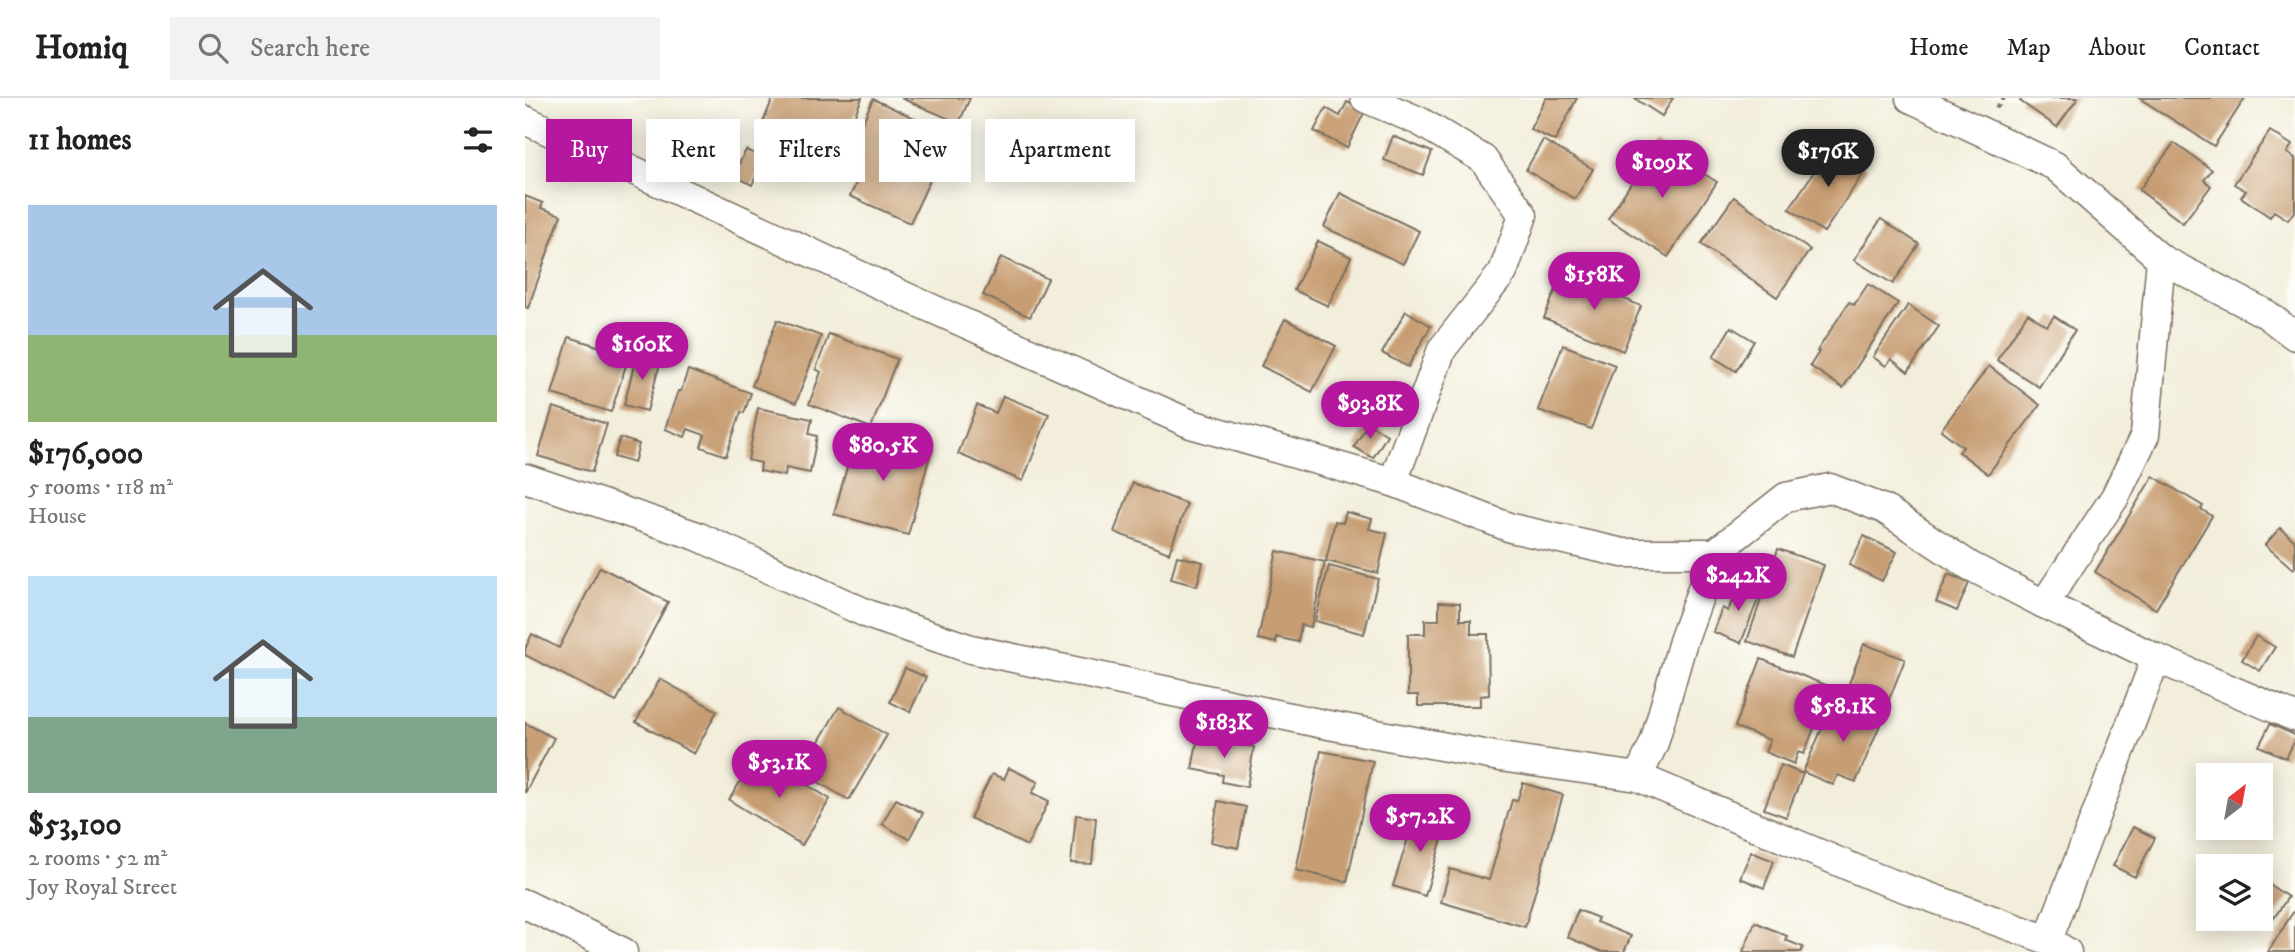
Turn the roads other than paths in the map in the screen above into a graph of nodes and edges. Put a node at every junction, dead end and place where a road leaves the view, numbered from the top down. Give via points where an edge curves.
1 (1365, 98) edge
2 (1910, 98) edge
3 (525, 120) edge
4 (2161, 259) junction
5 (2295, 337) edge
6 (525, 478) edge
7 (1393, 482) junction
8 (1715, 552) junction
9 (2044, 604) junction
10 (2156, 658) junction
11 (2295, 717) edge
12 (1638, 777) junction
13 (525, 904) edge
14 (2057, 946) edge
15 (624, 952) edge

1 - 7 street via 1419,121 1483,159 1523,215 1503,272 1442,349
2 - 4 street via 2055,166
3 - 7 street via 1191,424
4 - 5 street via 2266,314
4 - 9 street via 2145,435 2115,497
6 - 12 street via 697,536 870,615 971,649 1323,724
7 - 8 street via 1511,528 1623,552
8 - 9 street via 1786,497 1830,488 1884,509 1970,566
8 - 12 street via 1654,743
9 - 10 street
10 - 11 street
10 - 14 street
12 - 14 street via 1877,878
13 - 15 street

